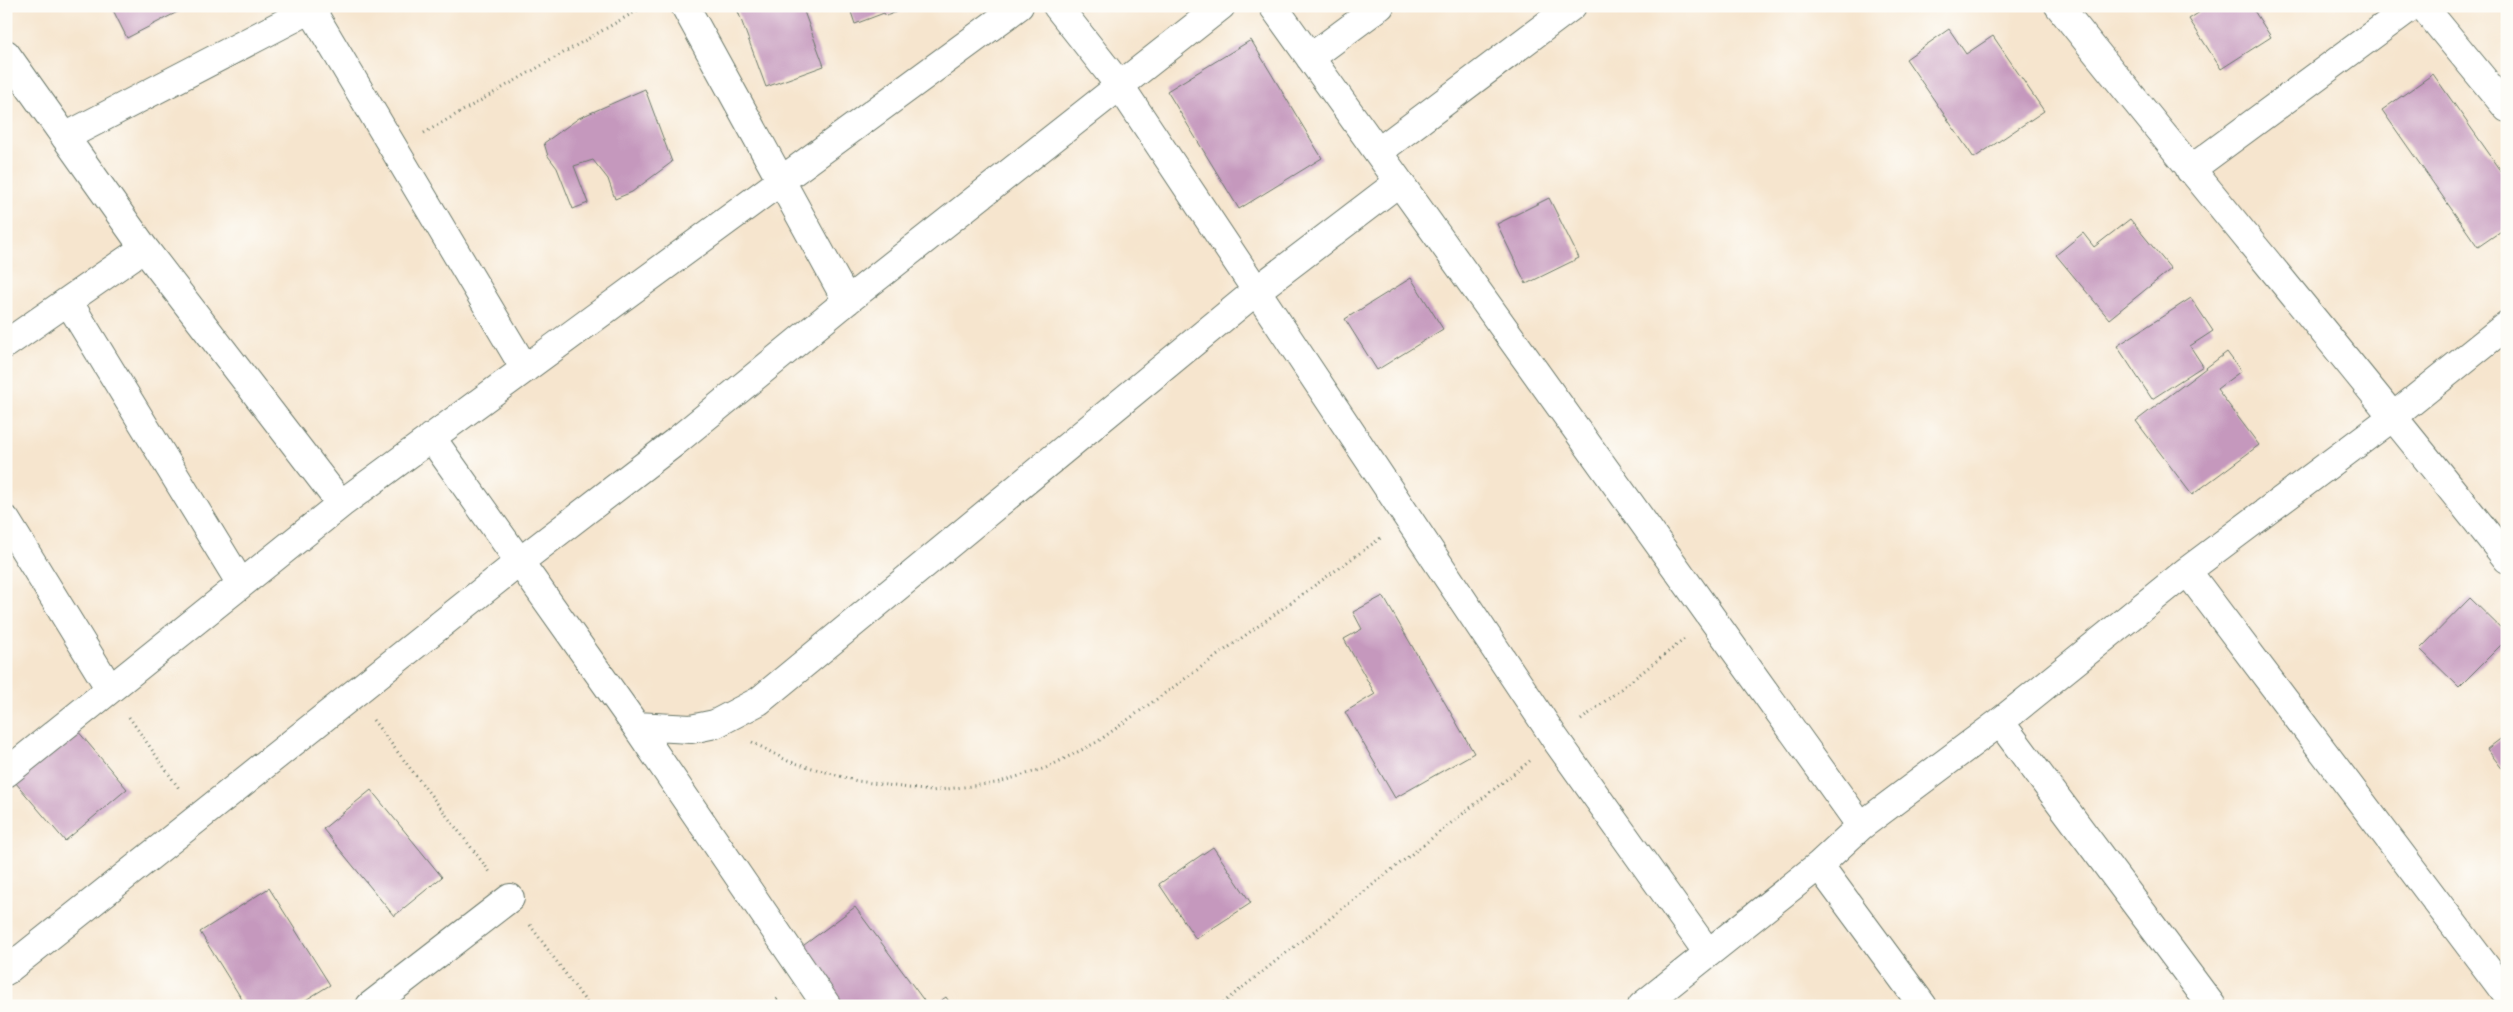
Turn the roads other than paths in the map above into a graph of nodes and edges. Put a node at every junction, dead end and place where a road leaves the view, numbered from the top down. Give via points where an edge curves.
1 (685, 6) edge
2 (1019, 6) edge
3 (1057, 6) edge
4 (1220, 6) edge
5 (1273, 6) edge
6 (1380, 6) edge
7 (1572, 6) edge
8 (2059, 6) edge
9 (2412, 6) edge
10 (2423, 6) edge
11 (312, 7) edge
12 (6, 54) edge
13 (1310, 58) junction
14 (1120, 86) junction
15 (2507, 108) edge
16 (66, 137) junction
17 (1378, 152) junction
18 (2190, 170) junction
19 (782, 180) junction
20 (1399, 182) junction
21 (144, 248) junction
22 (1256, 291) junction
23 (68, 301) junction
24 (847, 301) junction
25 (2507, 325) edge
26 (6, 344) edge
27 (525, 369) junction
28 (2394, 416) junction
29 (431, 437) junction
30 (341, 504) junction
31 (6, 520) edge
32 (2507, 560) edge
33 (518, 563) junction
34 (2187, 570) junction
35 (241, 584) junction
36 (110, 690) junction
37 (2000, 722) junction
38 (636, 726) junction
39 (6, 773) edge
40 (1861, 826) junction
41 (1819, 865) junction
42 (510, 898) road end
43 (1708, 953) junction
44 (6, 971) edge
45 (2507, 995) edge
46 (370, 1006) edge
47 (827, 1006) edge
48 (1642, 1006) edge
49 (1923, 1006) edge
50 (2212, 1006) edge

1 - 19 street
2 - 19 street
3 - 14 street
4 - 14 street
5 - 13 street
6 - 13 street
7 - 17 street
8 - 18 street
9 - 18 street
10 - 15 street
11 - 16 street
11 - 27 street
12 - 16 street
13 - 17 street
14 - 22 street
14 - 24 street
16 - 21 street
17 - 20 street
18 - 28 street
19 - 24 street
19 - 27 street
20 - 22 street
20 - 40 street
21 - 23 street
21 - 30 street
22 - 38 street via 759,701 715,724 692,729
22 - 43 street via 1556,740
23 - 26 street
23 - 35 street
24 - 33 street via 674,443
25 - 28 street
27 - 29 street
28 - 32 street
28 - 34 street
29 - 30 street
29 - 33 street
30 - 35 street
31 - 36 street
33 - 38 street
33 - 44 street
34 - 37 street
34 - 45 street
35 - 36 street
36 - 39 street
37 - 40 street
37 - 50 street
38 - 47 street
40 - 41 street
41 - 43 street
41 - 49 street
42 - 46 street
43 - 48 street

